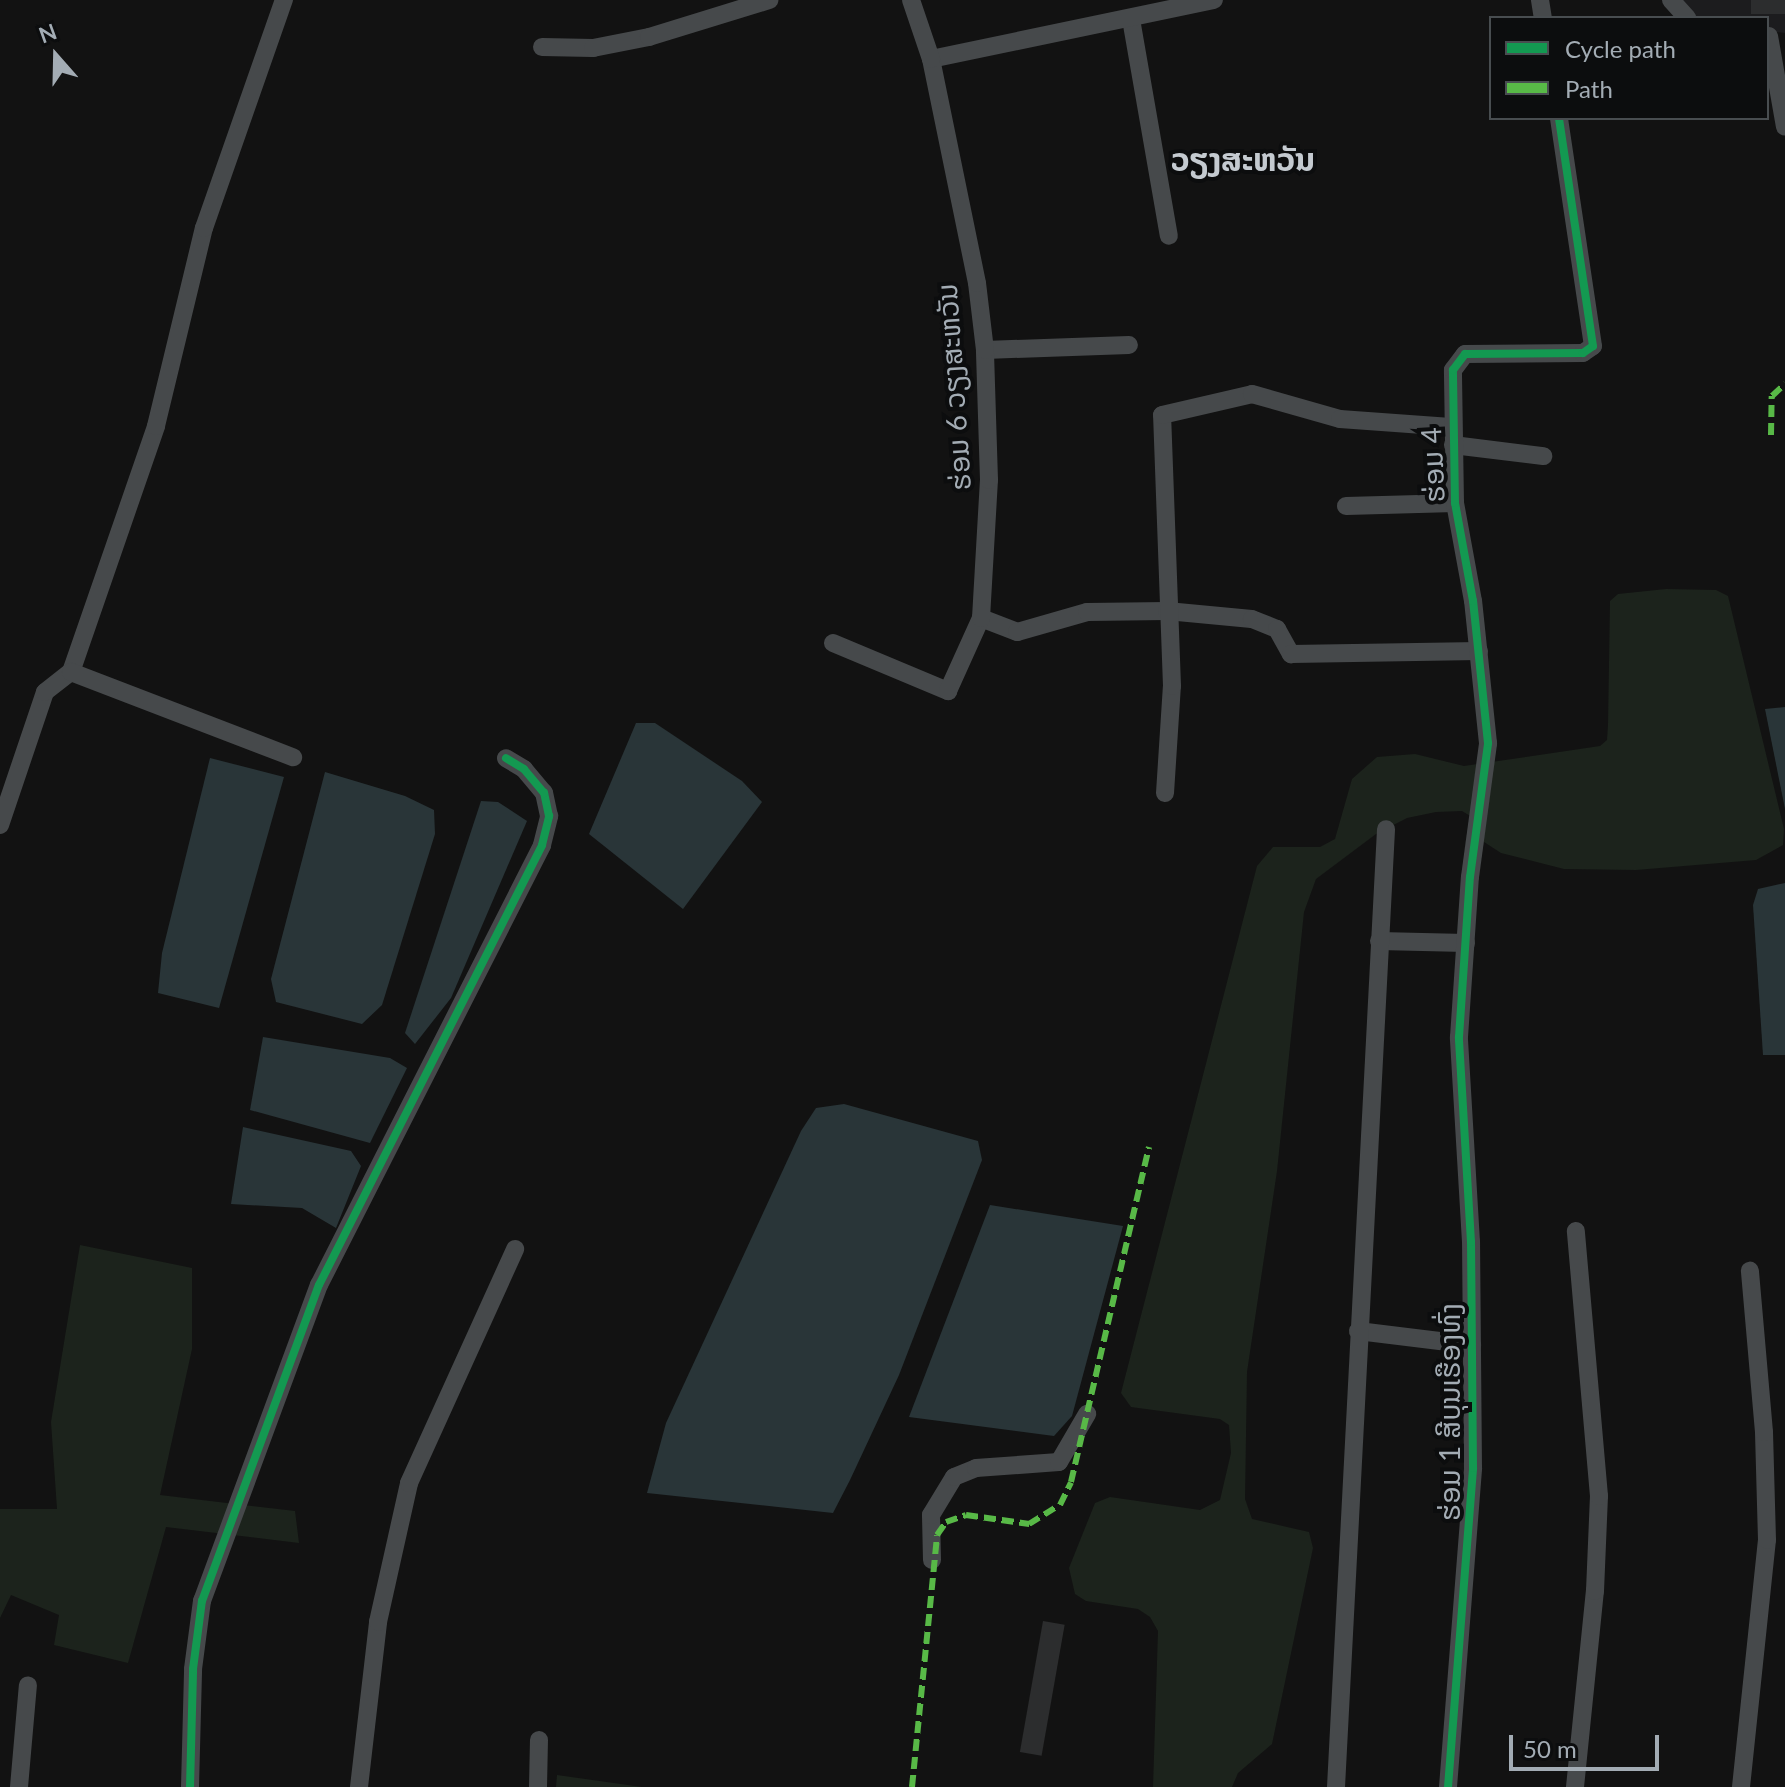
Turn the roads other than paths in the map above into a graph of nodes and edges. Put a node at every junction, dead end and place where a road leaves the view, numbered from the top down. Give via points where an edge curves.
1 (284, 0) edge
2 (769, 0) edge
3 (911, 0) edge
4 (1214, 0) edge
5 (1671, 0) edge
6 (1685, 16) edge
7 (1131, 19) junction
8 (1774, 37) edge
9 (542, 47) dead end
10 (931, 59) junction
11 (1559, 120) edge
12 (1785, 127) edge
13 (1169, 236) dead end
14 (1129, 345) dead end
15 (985, 350) junction
16 (1452, 436) junction
17 (1543, 456) dead end
18 (1455, 503) junction
19 (1346, 506) dead end
20 (1167, 611) junction
21 (981, 618) junction
22 (833, 643) dead end
23 (1479, 651) junction
24 (71, 672) junction
25 (293, 757) dead end
26 (506, 758) dead end
27 (1165, 793) dead end
28 (0, 825) edge
29 (1386, 829) dead end
30 (1379, 941) junction
31 (1466, 943) junction
32 (1576, 1231) dead end
33 (515, 1249) dead end
34 (1750, 1271) dead end
35 (1358, 1331) junction
36 (1472, 1345) junction
37 (1087, 1414) dead end
38 (932, 1560) dead end
39 (28, 1685) dead end
40 (539, 1740) dead end
41 (19, 1787) edge
42 (190, 1787) edge
43 (359, 1787) edge
44 (538, 1787) edge
45 (1336, 1787) edge
46 (1448, 1787) edge
47 (1575, 1787) edge
48 (1741, 1787) edge

1 - 24 street via 204,228 156,426
2 - 9 street via 649,37 593,48
3 - 10 street, ຮ່ອມ 6 ວຽງສະຫວັນ
4 - 7 street
5 - 6 street
7 - 10 street
7 - 13 street
8 - 12 street
10 - 15 street, ຮ່ອມ 6 ວຽງສະຫວັນ via 977,283
11 - 16 street, ຮ່ອມ 4 via 1595,340 1583,353 1465,354 1453,370
14 - 15 street
15 - 21 street, ຮ່ອມ 6 ວຽງສະຫວັນ via 989,480
16 - 17 street
16 - 18 street, ຮ່ອມ 4
16 - 20 street via 1340,419 1252,394 1162,415
18 - 19 street
18 - 23 street, ຮ່ອມ 4
20 - 21 street via 1087,612 1017,632
20 - 23 street via 1252,619 1277,629 1291,654
20 - 27 street via 1172,686
21 - 22 street via 948,691
23 - 31 street, ຮ່ອມ 4 via 1488,743
24 - 25 street
24 - 28 street via 45,692
26 - 42 street via 524,769 544,793 549,816 542,845 313,1300 202,1601 193,1669
29 - 30 street
30 - 31 street
30 - 35 street
31 - 36 street, ຮ່ອມ 1 ສີບຸນເຮືອງທົ່ງ via 1459,1037
32 - 47 street via 1599,1496
33 - 43 street via 409,1483 378,1622
34 - 48 street via 1767,1540
35 - 36 street
35 - 45 street
36 - 46 street, ຮ່ອມ 1 ສີບຸນເຮືອງທົ່ງ via 1467,1593
37 - 38 street via 1059,1462 976,1468 954,1477 931,1515
39 - 41 street
40 - 44 street

